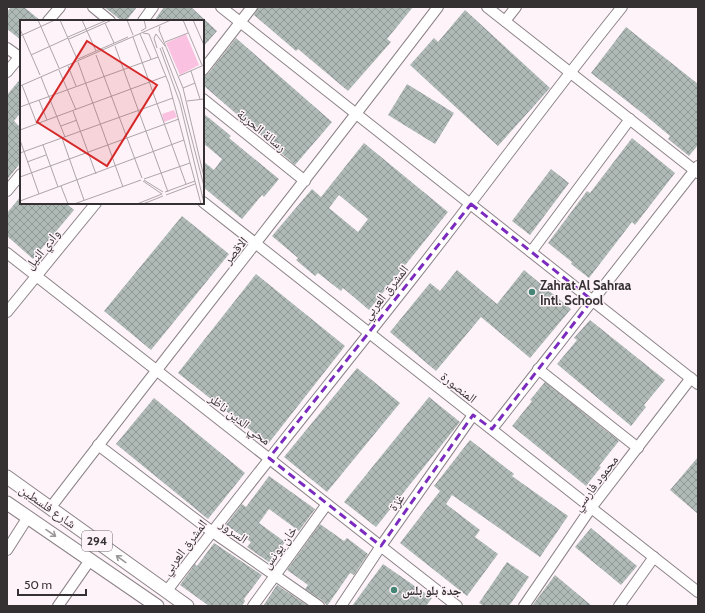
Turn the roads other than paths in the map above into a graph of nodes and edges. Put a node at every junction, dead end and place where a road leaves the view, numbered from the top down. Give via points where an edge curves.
1 (60, 7) edge
2 (93, 7) edge
3 (153, 7) edge
4 (221, 7) edge
5 (252, 7) edge
6 (438, 7) edge
7 (487, 7) edge
8 (516, 7) edge
9 (622, 7) edge
10 (49, 20) edge
11 (109, 20) edge
12 (144, 20) edge
13 (505, 21) junction
14 (240, 22) junction
15 (7, 48) edge
16 (20, 57) edge
17 (204, 69) edge
18 (7, 72) edge
19 (570, 72) junction
20 (204, 100) edge
21 (357, 114) junction
22 (630, 119) junction
23 (697, 170) edge
24 (20, 175) edge
25 (305, 181) junction
26 (7, 191) edge
27 (204, 203) edge
28 (95, 204) edge
29 (471, 204) junction
30 (257, 244) junction
31 (7, 252) edge
32 (531, 252) junction
33 (37, 276) junction
34 (592, 300) junction
35 (7, 312) edge
36 (370, 333) junction
37 (538, 369) junction
38 (156, 370) junction
39 (694, 381) edge
40 (473, 415) junction
41 (492, 429) junction
42 (98, 445) junction
43 (638, 448) junction
44 (269, 458) junction
45 (7, 477) edge
46 (7, 503) edge
47 (327, 504) junction
48 (51, 507) junction
49 (591, 508) junction
50 (28, 517) junction
51 (211, 531) junction
52 (380, 546) junction
53 (7, 550) edge
54 (654, 557) junction
55 (90, 560) junction
56 (275, 575) junction
57 (166, 592) junction
58 (698, 592) edge
59 (154, 605) edge
60 (58, 606) edge
61 (187, 606) edge
62 (253, 606) edge
63 (319, 606) edge
64 (341, 606) edge
65 (458, 606) edge
66 (524, 606) edge
67 (619, 606) edge

1 - 10 street
2 - 11 street
3 - 12 street
4 - 14 street
5 - 14 street
6 - 21 street, الاقصر
7 - 13 street
8 - 13 street
9 - 19 street, المشرق العربي
13 - 19 street
14 - 17 street
14 - 21 street
15 - 16 street
16 - 18 street
19 - 22 street
19 - 29 street, المشرق العربي
20 - 25 street, رسالة الحرية
21 - 25 street, الاقصر
21 - 29 street
22 - 23 street
22 - 32 street
23 - 34 street
24 - 26 street
25 - 30 street, الاقصر
27 - 30 street, المنصورة
28 - 33 street, وادي النيل
29 - 32 street
29 - 36 street, المشرق العربي
30 - 36 street, المنصورة
30 - 38 street, الاقصر
31 - 33 street, محي الدين ناظر
32 - 34 street
33 - 35 street, وادي النيل
33 - 38 street, محي الدين ناظر
34 - 37 street
34 - 39 street
36 - 40 street, المنصورة
36 - 44 street, المشرق العربي
37 - 41 street
37 - 43 street
38 - 42 street, الاقصر
38 - 44 street, محي الدين ناظر
39 - 43 street, محمود فارسي
40 - 41 street, المنصورة
40 - 52 street, غزة
41 - 49 street, المنصورة
42 - 48 street, الاقصر
42 - 51 street, السرور
43 - 49 street, محمود فارسي
44 - 47 street, محي الدين ناظر
44 - 51 street, المشرق العربي
45 - 48 main road, شارع فلسطين / 294
46 - 50 main road, شارع فلسطين / 294
47 - 52 street, محي الدين ناظر
47 - 56 street, خان يونس
57 -> 48 main road, شارع فلسطين / 294
49 - 54 street, المنصورة
49 - 66 street, محمود فارسي
50 - 53 street
50 -> 55 main road, شارع فلسطين / 294
51 - 56 street, السرور
51 - 57 street, المشرق العربي
52 - 64 street, غزة
52 - 65 street, محي الدين ناظر
54 - 58 street, المنصورة
54 - 67 street
55 - 59 main road, شارع فلسطين / 294
55 - 60 street
56 - 62 street, خان يونس
56 - 63 street, السرور
57 - 61 main road, شارع فلسطين / 294

